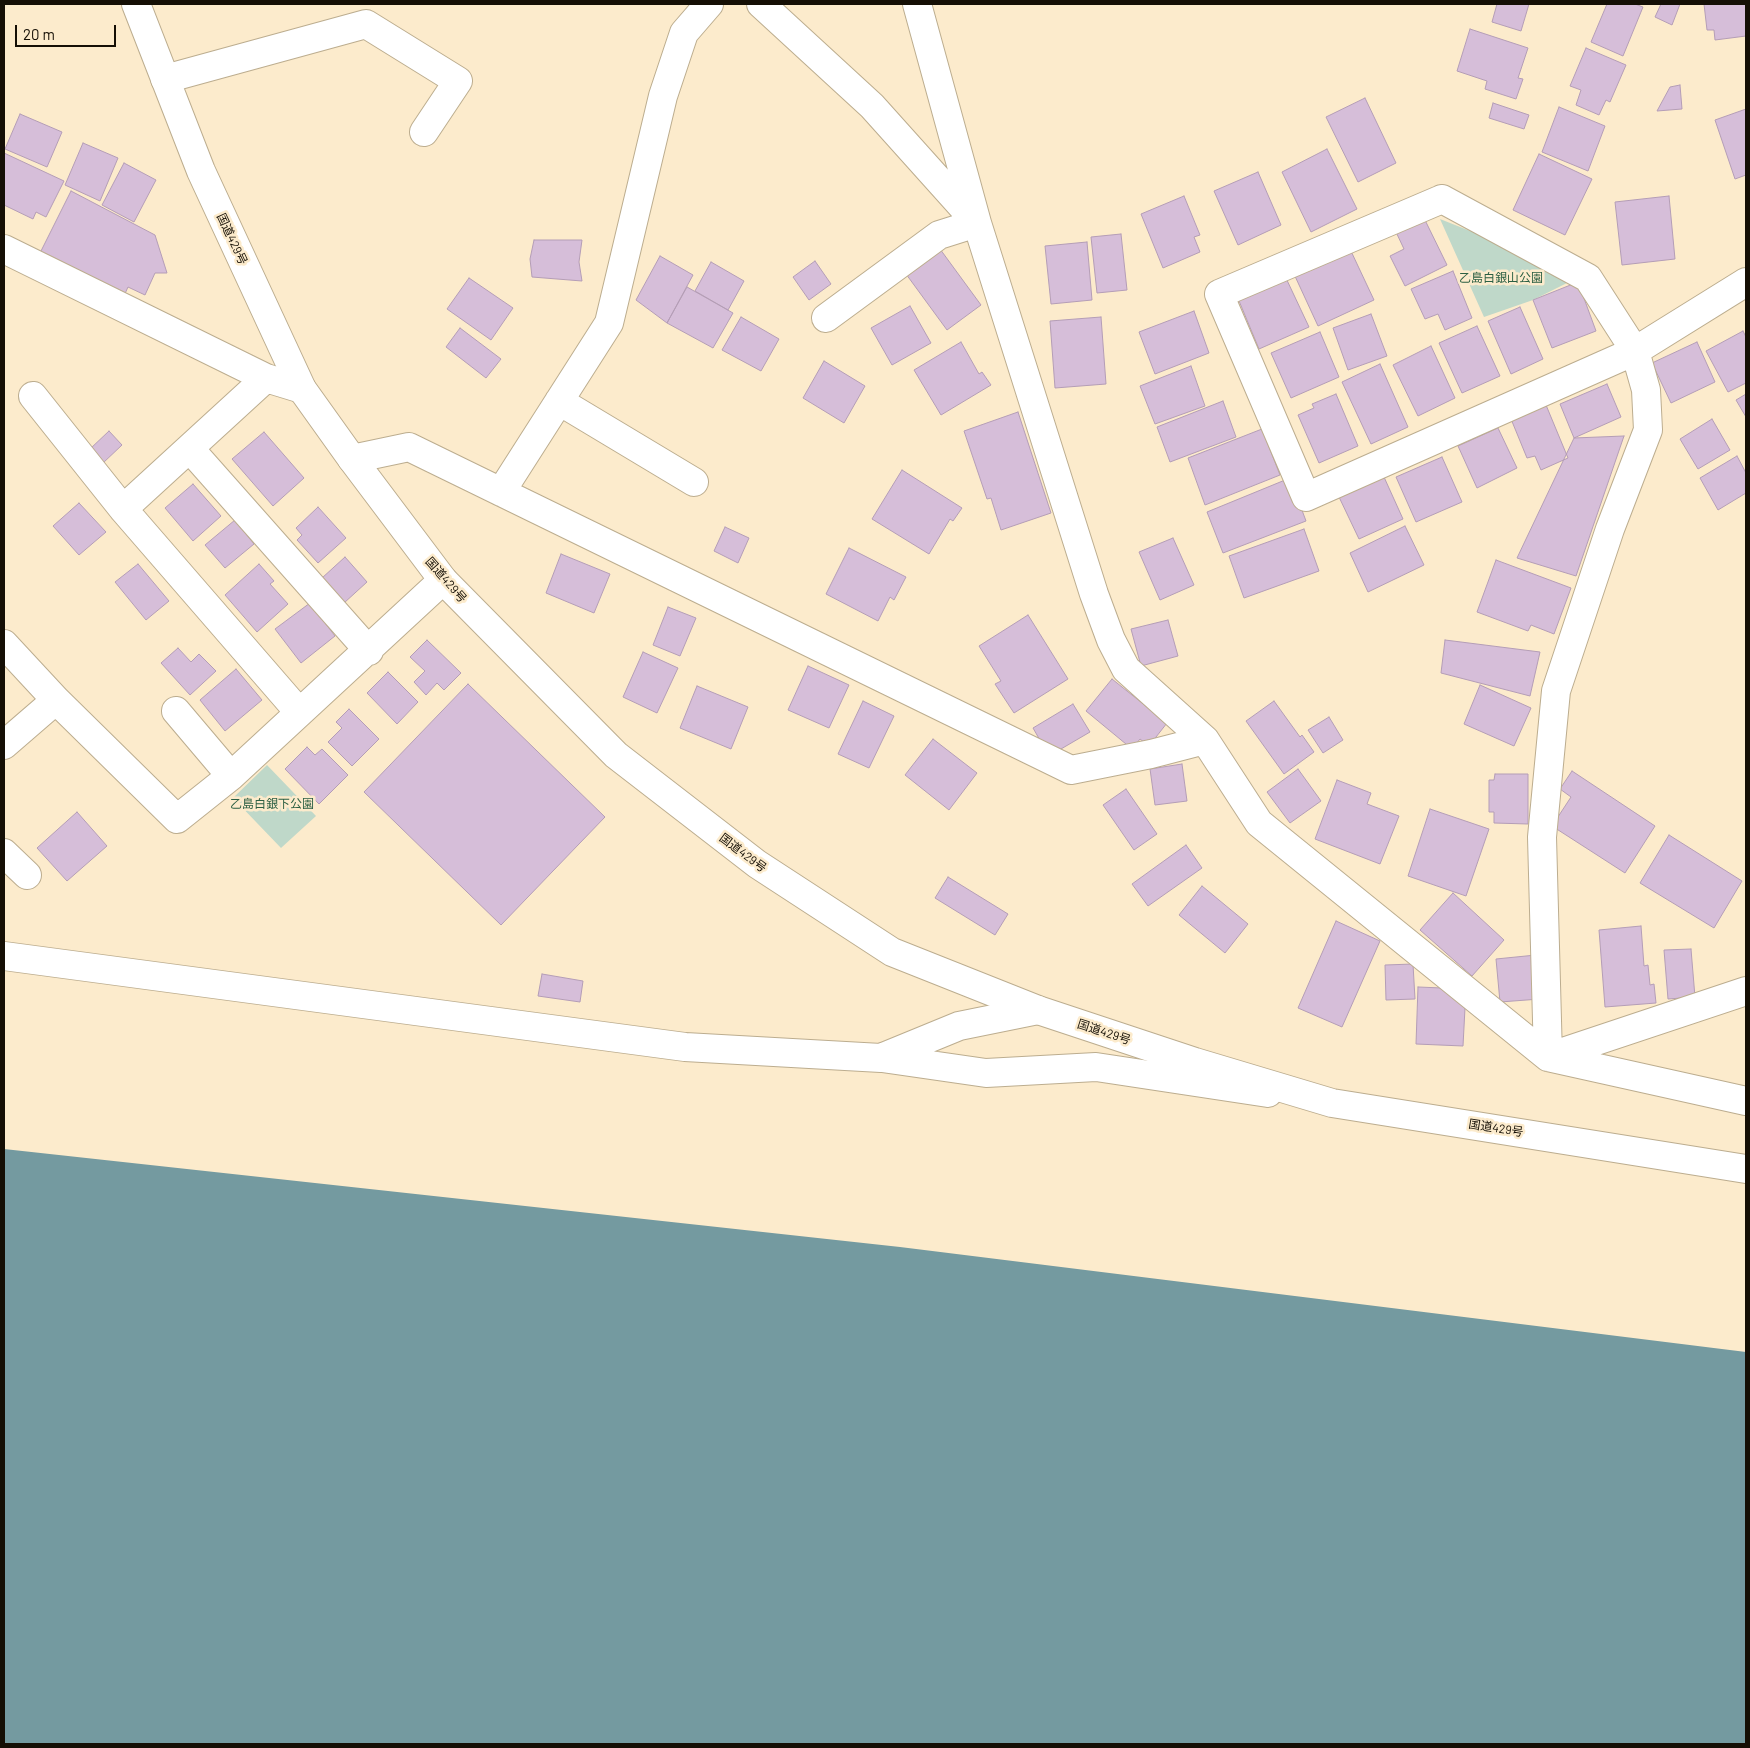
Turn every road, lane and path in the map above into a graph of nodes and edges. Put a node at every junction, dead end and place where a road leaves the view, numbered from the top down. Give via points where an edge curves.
1 (136, 4) edge
2 (709, 4) edge
3 (761, 4) edge
4 (917, 4) edge
5 (165, 79) junction
6 (424, 132) dead end
7 (977, 222) junction
8 (4, 249) edge
9 (1746, 282) edge
10 (826, 318) dead end
11 (1635, 351) junction
12 (266, 378) junction
13 (302, 389) junction
14 (32, 396) dead end
15 (559, 401) junction
16 (190, 449) junction
17 (352, 459) junction
18 (694, 482) dead end
19 (501, 492) junction
20 (123, 509) junction
21 (443, 580) junction
22 (4, 644) edge
23 (369, 651) junction
24 (56, 700) junction
25 (176, 711) dead end
26 (299, 712) junction
27 (1205, 740) junction
28 (4, 745) edge
29 (231, 776) junction
30 (4, 853) edge
31 (27, 875) dead end
32 (4, 956) edge
33 (1746, 991) edge
34 (1038, 1010) junction
35 (1548, 1057) junction
36 (881, 1058) junction
37 (1746, 1100) edge
38 (1332, 1103) junction
39 (1746, 1169) edge

1 - 5 main road, 国道429号
2 - 15 main road via 684,33 663,96 609,323
3 - 7 main road via 872,106
4 - 7 main road
5 - 6 main road via 366,24 458,81
5 - 13 main road, 国道429号 via 201,171
7 - 10 main road via 939,235
7 - 27 main road via 1111,640 1126,669
8 - 12 main road
9 - 11 main road
11 - 11 main road via 1306,497 1220,294 1442,199 1588,278
11 - 35 main road via 1646,390 1648,430 1610,529 1556,692 1542,837
12 - 13 main road
12 - 16 main road
13 - 17 main road, 国道429号
14 - 20 main road
15 - 18 main road
15 - 19 main road
16 - 20 main road
16 - 23 main road
17 - 19 main road via 409,447
17 - 21 main road, 国道429号
19 - 27 main road via 1071,770
20 - 26 main road
21 - 23 main road
21 - 34 main road, 国道429号 via 616,755 757,864 892,952
22 - 24 main road
23 - 26 main road
24 - 28 main road
24 - 29 main road via 177,819
25 - 29 main road
26 - 29 main road
27 - 35 main road via 1259,823
30 - 31 main road
32 - 36 main road via 685,1047
33 - 35 main road
34 - 36 main road via 959,1026
34 - 38 main road, 国道429号 via 1194,1062
35 - 37 main road
36 - 38 main road via 986,1073 1096,1067
38 - 39 main road, 国道429号

